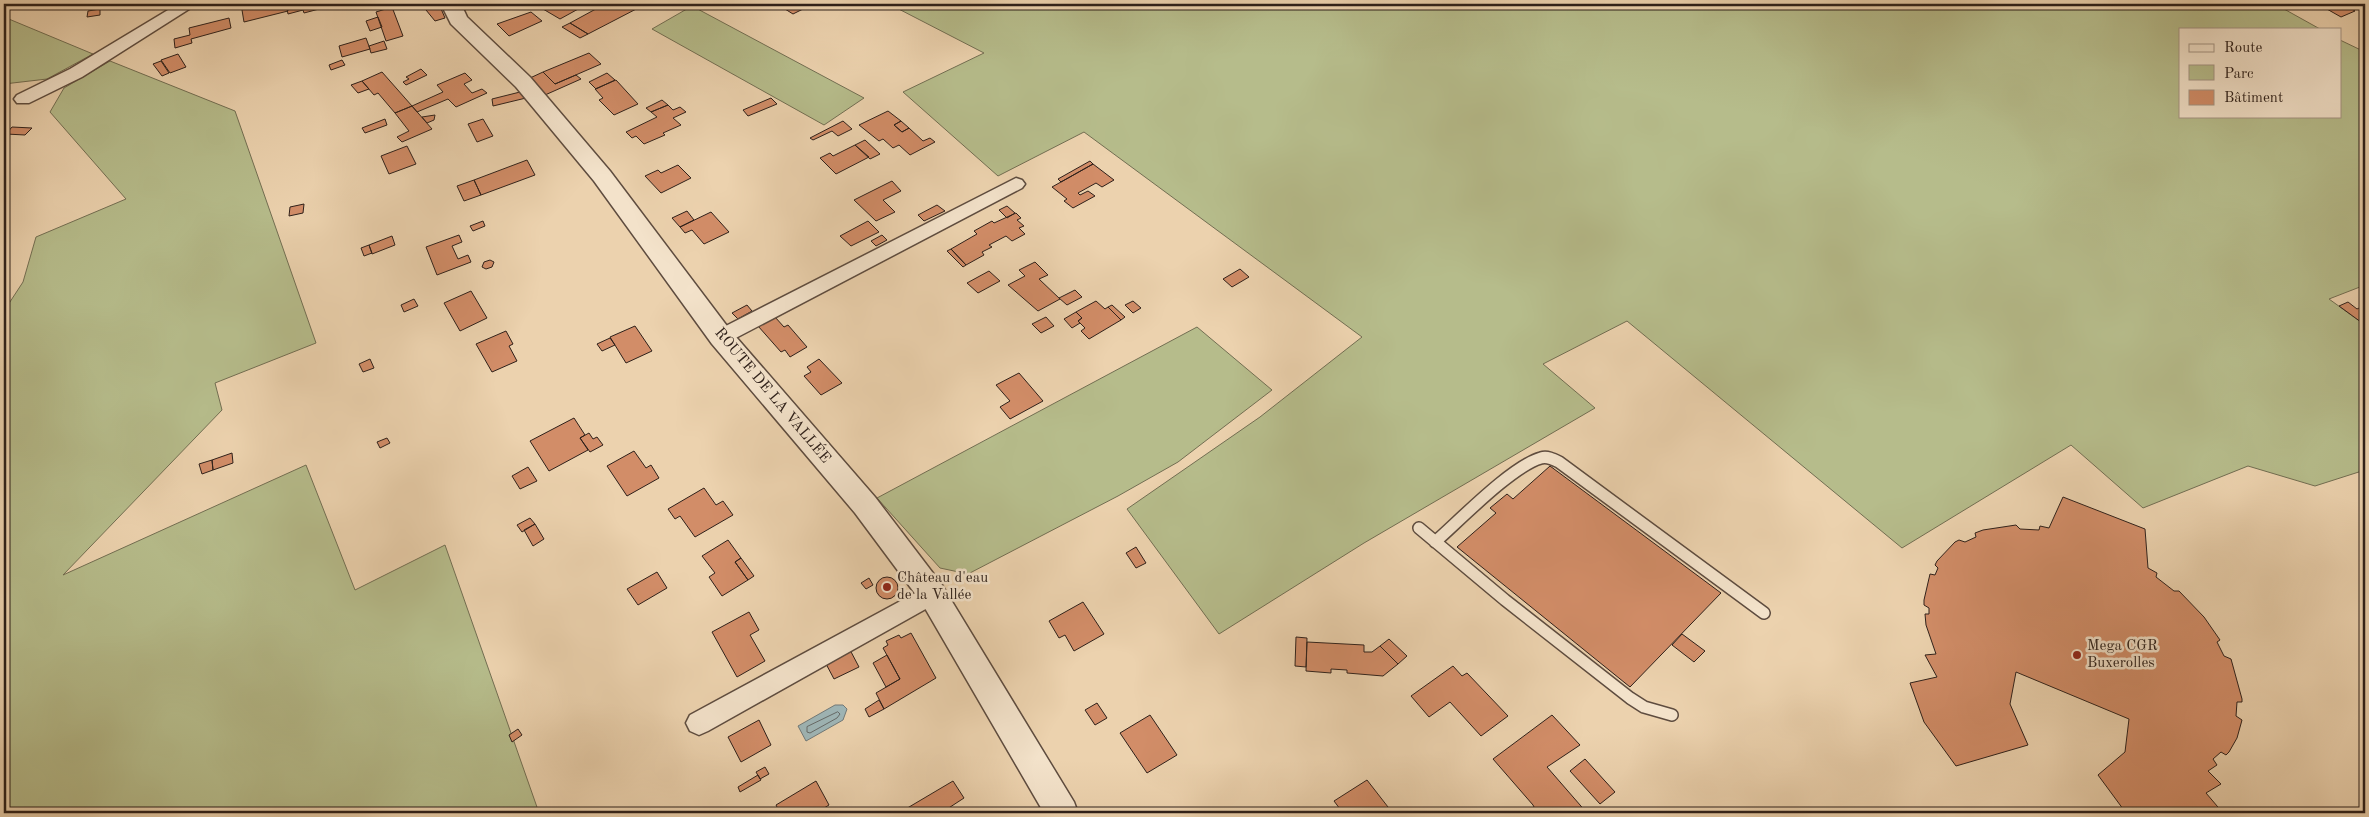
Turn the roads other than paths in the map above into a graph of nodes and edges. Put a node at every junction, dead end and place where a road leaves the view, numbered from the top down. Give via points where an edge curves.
1 (188, 4) edge
2 (451, 4) edge
3 (23, 99) dead end
4 (1016, 184) dead end
5 (721, 337) junction
6 (1419, 528) dead end
7 (1435, 542) junction
8 (932, 594) junction
9 (1764, 613) dead end
10 (1672, 715) dead end
11 (699, 723) dead end
12 (1062, 813) edge

1 - 3 street via 76,73
2 - 5 street, ROUTE DE LA VALLÉE via 458,20 523,82 602,176
4 - 5 street
5 - 8 street, ROUTE DE LA VALLÉE via 865,505
6 - 7 lane
7 - 9 lane via 1512,476 1534,461 1550,458
7 - 10 lane via 1630,698 1644,707
8 - 11 street
8 - 12 street, ROUTE DE LA VALLÉE

